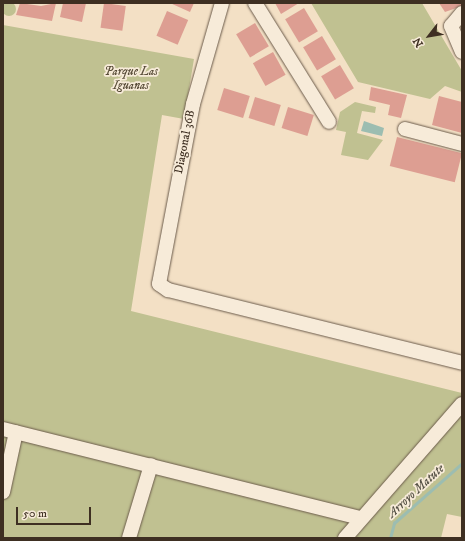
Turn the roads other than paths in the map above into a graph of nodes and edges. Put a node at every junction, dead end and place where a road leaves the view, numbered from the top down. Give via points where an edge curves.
1 (222, 3) edge
2 (256, 3) edge
3 (462, 13) edge
4 (462, 52) edge
5 (329, 122) dead end
6 (405, 129) dead end
7 (462, 144) edge
8 (462, 363) edge
9 (462, 404) edge
10 (9, 431) edge
11 (151, 465) junction
12 (4, 485) edge
13 (359, 518) junction
14 (130, 538) edge
15 (345, 538) edge

1 - 8 street, Diagonal 36B via 193,104 159,284 168,290
2 - 5 street
3 - 4 street via 451,26
6 - 7 street
9 - 13 street
10 - 11 street
10 - 12 street
11 - 13 street
11 - 14 street
13 - 15 street

